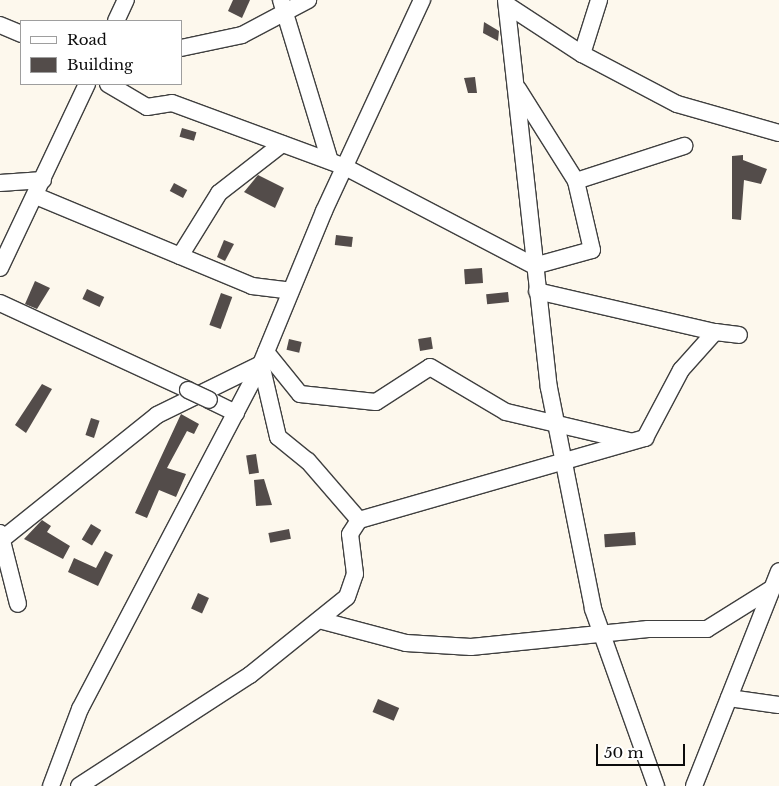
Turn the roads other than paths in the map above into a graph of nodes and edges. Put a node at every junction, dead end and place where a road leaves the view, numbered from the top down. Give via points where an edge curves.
1 (126, 0) edge
2 (308, 0) edge
3 (422, 0) edge
4 (599, 0) edge
5 (506, 3) edge
6 (282, 8) edge
7 (116, 20) edge
8 (0, 25) edge
9 (20, 34) edge
10 (182, 48) edge
11 (582, 54) junction
12 (87, 85) edge
13 (110, 85) edge
14 (517, 87) junction
15 (779, 133) edge
16 (282, 144) junction
17 (684, 146) dead end
18 (337, 164) junction
19 (43, 180) junction
20 (576, 181) junction
21 (0, 183) edge
22 (36, 196) junction
23 (180, 256) junction
24 (534, 266) junction
25 (0, 268) edge
26 (537, 290) junction
27 (291, 291) junction
28 (0, 303) edge
29 (714, 332) junction
30 (739, 334) dead end
31 (264, 358) junction
32 (236, 413) junction
33 (556, 424) junction
34 (631, 442) junction
35 (563, 462) junction
36 (359, 520) junction
37 (1, 538) edge
38 (779, 571) edge
39 (771, 589) junction
40 (18, 604) dead end
41 (319, 620) junction
42 (602, 633) junction
43 (729, 698) junction
44 (779, 705) edge
45 (51, 786) edge
46 (79, 786) edge
47 (656, 786) edge
48 (694, 786) edge

1 - 7 street
2 - 6 street
3 - 18 street
4 - 11 street
5 - 11 street
5 - 14 street
6 - 10 street via 235,37
6 - 18 street
8 - 9 street
11 - 15 street via 677,104
12 - 19 street
13 - 16 street via 147,107 172,103
14 - 20 street
14 - 24 street
16 - 18 street
16 - 23 street via 219,193
17 - 20 street
18 - 24 street
18 - 27 street
19 - 21 street
19 - 22 street
20 - 24 street via 592,250
22 - 23 street
22 - 25 street
23 - 27 street via 252,286
24 - 26 street
26 - 29 street
26 - 33 street
27 - 31 street
28 - 32 street, bridge
29 - 30 street
29 - 34 street via 682,370 645,438
31 - 32 street
31 - 33 street via 300,394 376,402 430,367 506,412
31 - 36 street via 278,438 308,461
31 - 37 street via 157,416
32 - 45 street via 80,709
33 - 34 street
33 - 35 street
34 - 35 street
35 - 36 street
35 - 42 street
36 - 41 street via 350,534 353,587
37 - 40 street
38 - 39 street
39 - 42 street via 707,629
39 - 43 street
41 - 42 street via 399,641 454,647
41 - 46 street via 250,675
42 - 47 street
43 - 44 street
43 - 48 street

